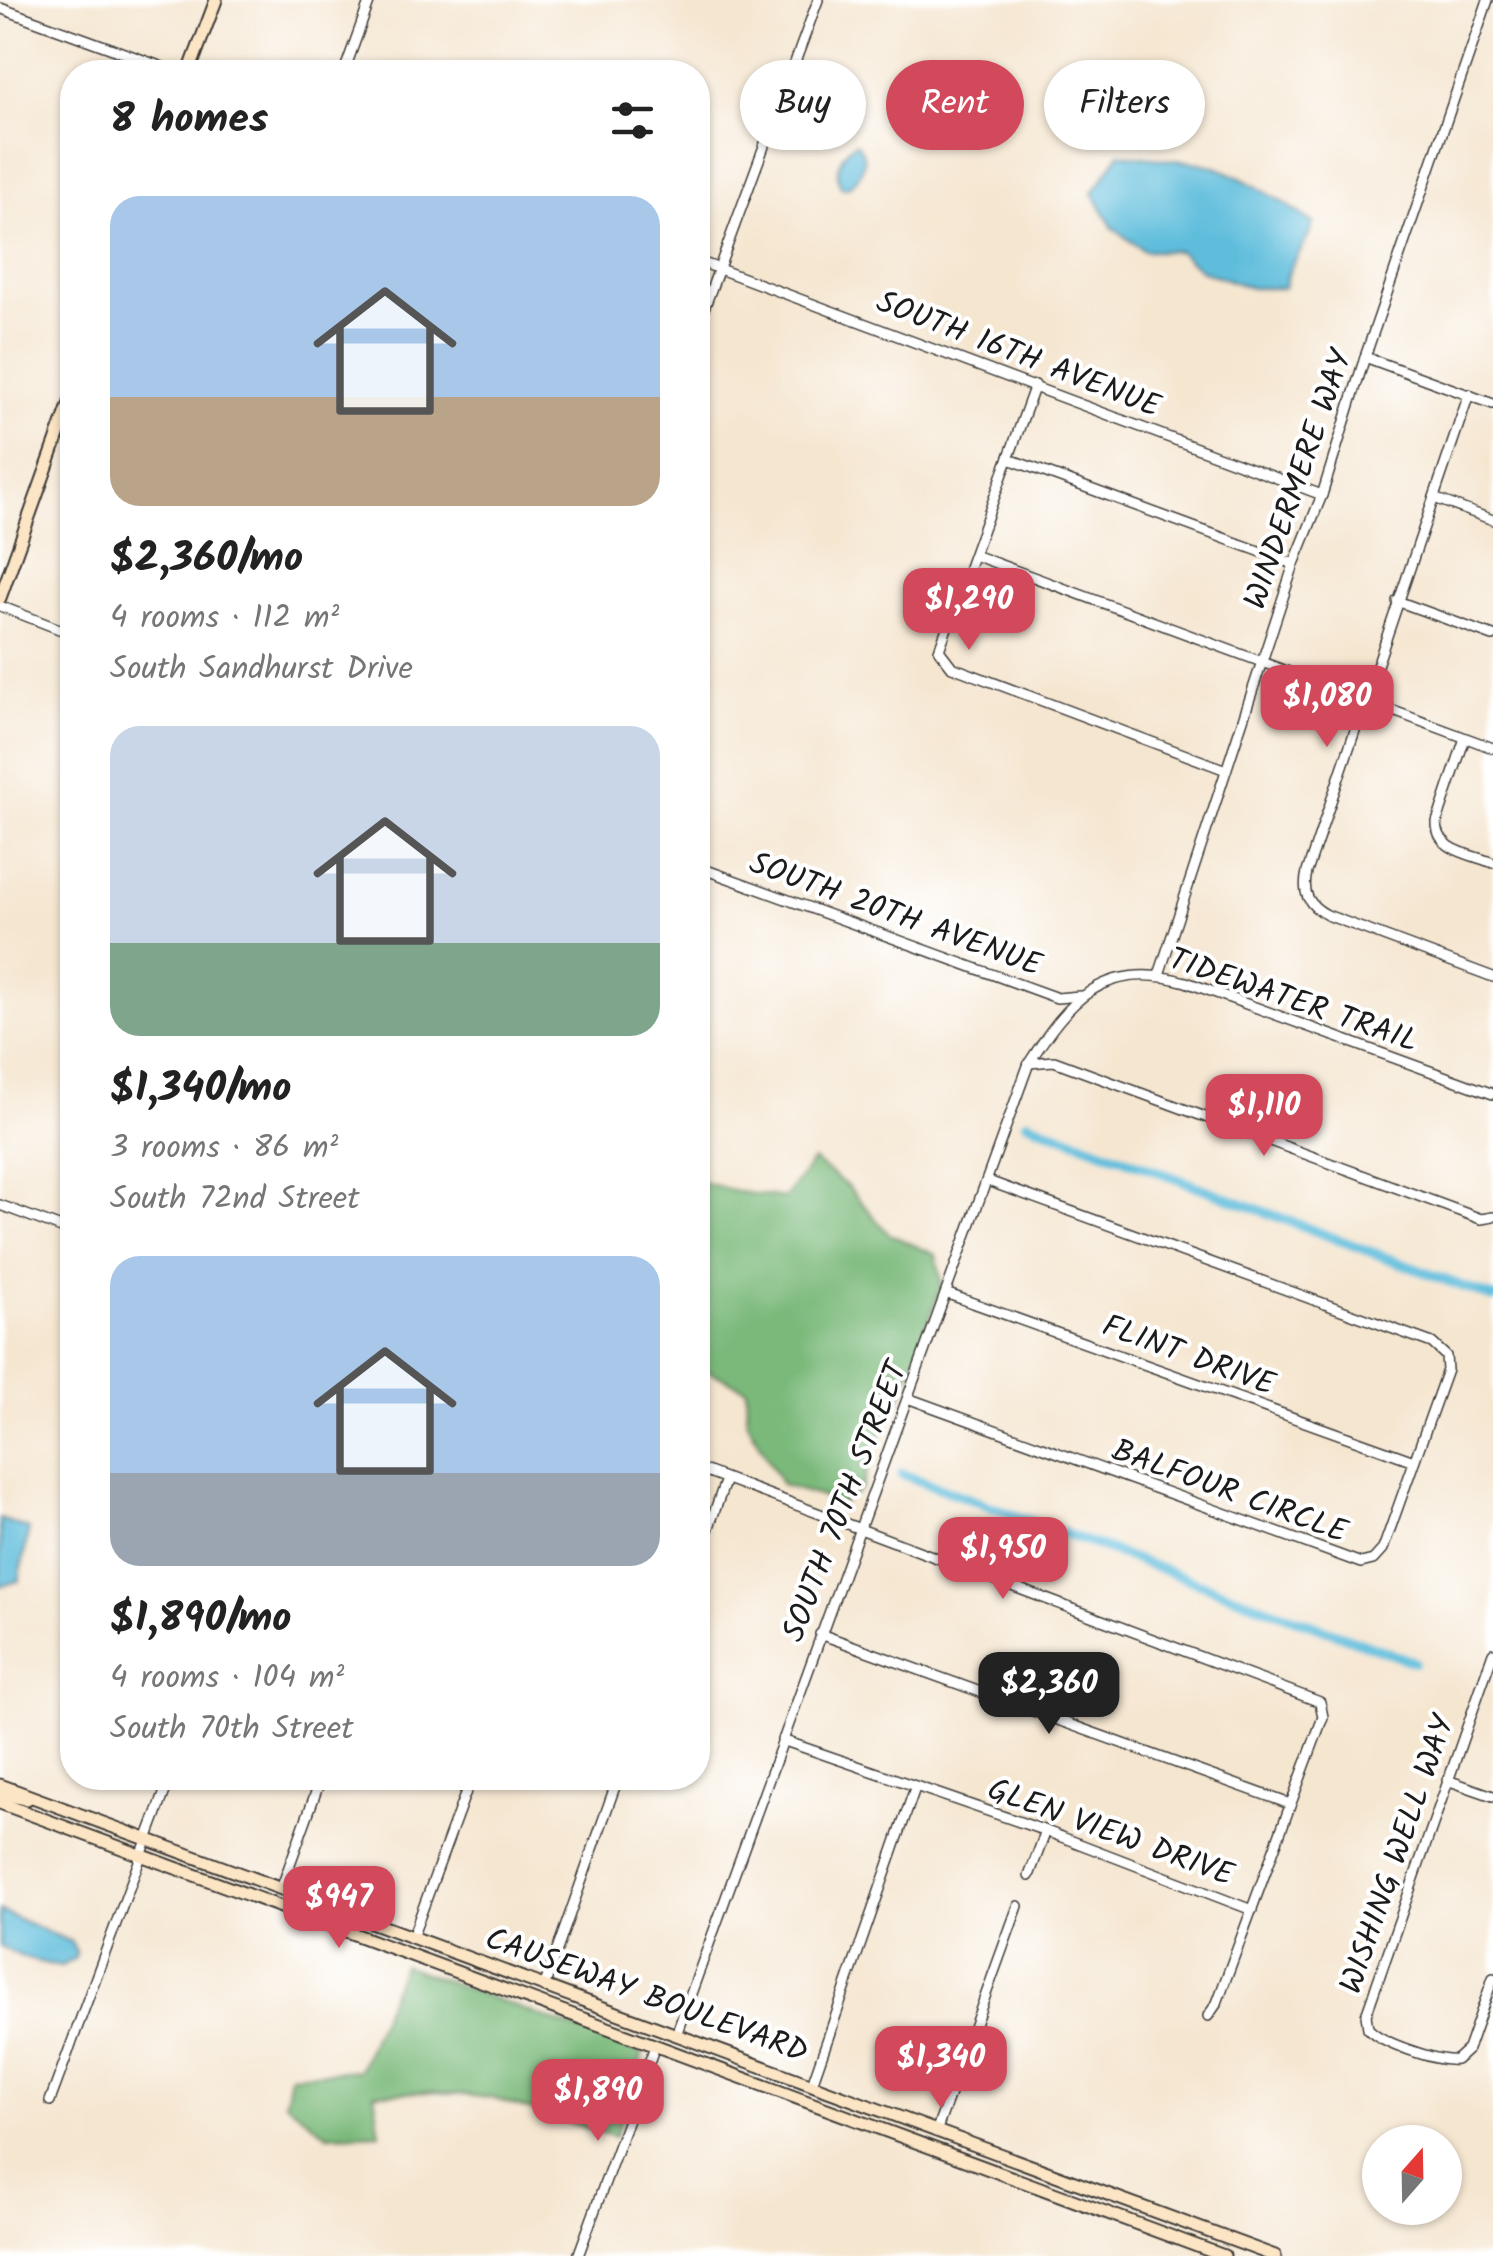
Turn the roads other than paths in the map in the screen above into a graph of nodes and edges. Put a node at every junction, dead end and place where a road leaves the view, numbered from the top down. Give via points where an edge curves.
1 (216, 0) edge
2 (370, 0) edge
3 (818, 0) edge
4 (1488, 0) edge
5 (0, 8) edge
6 (143, 60) edge
7 (194, 60) edge
8 (348, 60) edge
9 (710, 265) edge
10 (716, 267) junction
11 (710, 286) edge
12 (1366, 357) junction
13 (1035, 385) junction
14 (1468, 394) junction
15 (1493, 404) edge
16 (60, 430) edge
17 (1009, 459) junction
18 (1322, 494) junction
19 (1434, 498) junction
20 (1493, 520) edge
21 (974, 555) junction
22 (1294, 564) junction
23 (0, 598) edge
24 (1397, 602) junction
25 (0, 606) edge
26 (60, 629) edge
27 (1493, 636) edge
28 (1261, 663) junction
29 (1364, 700) junction
30 (1465, 738) junction
31 (1493, 748) edge
32 (1226, 770) junction
33 (1493, 863) edge
34 (710, 871) edge
35 (1158, 976) junction
36 (1493, 978) edge
37 (1080, 996) junction
38 (1030, 1063) junction
39 (1493, 1094) edge
40 (988, 1181) junction
41 (0, 1205) edge
42 (1493, 1217) edge
43 (60, 1228) edge
44 (948, 1294) junction
45 (910, 1399) junction
46 (1414, 1460) junction
47 (710, 1472) edge
48 (726, 1478) junction
49 (710, 1524) edge
50 (859, 1526) junction
51 (820, 1634) junction
52 (1493, 1652) edge
53 (1490, 1671) edge
54 (782, 1740) junction
55 (1447, 1780) junction
56 (0, 1785) edge
57 (915, 1788) junction
58 (166, 1790) edge
59 (318, 1790) edge
60 (467, 1790) edge
61 (614, 1790) edge
62 (0, 1794) edge
63 (1493, 1796) edge
64 (36, 1798) junction
65 (0, 1804) edge
66 (1290, 1804) junction
67 (1046, 1831) junction
68 (147, 1840) junction
69 (141, 1856) junction
70 (1029, 1876) dead end
71 (281, 1890) junction
72 (1018, 1906) dead end
73 (1252, 1910) junction
74 (412, 1938) junction
75 (1493, 1978) edge
76 (544, 1987) junction
77 (1208, 2016) dead end
78 (661, 2029) junction
79 (676, 2035) junction
80 (655, 2046) junction
81 (670, 2052) junction
82 (812, 2084) junction
83 (50, 2102) dead end
84 (936, 2132) junction
85 (1084, 2186) junction
86 (1078, 2202) junction
87 (578, 2256) edge
88 (1224, 2256) edge
89 (1275, 2256) edge

1 - 7 main road
2 - 8 street
3 - 10 street
4 - 12 street, WINDERMERE WAY
5 - 6 street
9 - 10 street, SOUTH 16TH AVENUE
10 - 11 street
10 - 13 street, SOUTH 16TH AVENUE
12 - 14 street
12 - 18 street, WINDERMERE WAY
13 - 17 street
13 - 18 street, SOUTH 16TH AVENUE
14 - 15 street
14 - 19 street
16 - 23 main road
17 - 21 street
17 - 22 street
18 - 22 street, WINDERMERE WAY
19 - 20 street
19 - 24 street
21 - 28 street
21 - 32 street via 939,650 952,667
22 - 28 street, WINDERMERE WAY
24 - 27 street
24 - 29 street
25 - 26 street
28 - 29 street
28 - 32 street, WINDERMERE WAY
29 - 30 street
29 - 36 street via 1305,878 1308,901 1327,915
30 - 31 street
30 - 33 street via 1438,834 1446,845
32 - 35 street, WINDERMERE WAY
34 - 37 street, SOUTH 20TH AVENUE via 1057,998
35 - 37 street, TIDEWATER TRAIL via 1105,983
35 - 39 street, TIDEWATER TRAIL
37 - 38 street, SOUTH 70TH STREET
38 - 40 street, SOUTH 70TH STREET
38 - 42 street via 1054,1061 1482,1219
40 - 44 street, SOUTH 70TH STREET
40 - 46 street, BALFOUR CIRCLE via 1437,1346 1447,1370
41 - 43 street
44 - 45 street, SOUTH 70TH STREET
44 - 46 street, FLINT DRIVE
45 - 46 street, BALFOUR CIRCLE via 1362,1564 1382,1549
45 - 50 street, SOUTH 70TH STREET
47 - 48 street
48 - 49 street
48 - 50 street
50 - 51 street, SOUTH 70TH STREET
50 - 66 street via 1320,1702 1323,1717
51 - 54 street, SOUTH 70TH STREET
51 - 66 street
52 - 53 street, WISHING WELL WAY
53 - 55 street, WISHING WELL WAY
54 - 57 street, GLEN VIEW DRIVE
54 - 79 street, SOUTH 70TH STREET
55 - 63 street
55 - 75 street, WISHING WELL WAY via 1366,2015 1368,2028 1452,2061 1468,2049
56 - 64 main road, CAUSEWAY BOULEVARD
57 - 67 street, GLEN VIEW DRIVE
57 - 82 street
58 - 68 street
59 - 71 street
60 - 74 street
61 - 76 street
62 - 64 main road
64 - 68 main road, CAUSEWAY BOULEVARD
65 - 69 main road, CAUSEWAY BOULEVARD
66 - 73 street
67 - 70 street
67 - 73 street, GLEN VIEW DRIVE
68 - 69 street
68 - 71 main road, CAUSEWAY BOULEVARD
69 - 80 main road, CAUSEWAY BOULEVARD
69 - 83 street
71 - 74 main road, CAUSEWAY BOULEVARD
72 - 84 street
73 - 77 street
74 - 76 main road, CAUSEWAY BOULEVARD
76 - 78 main road, CAUSEWAY BOULEVARD
78 - 79 main road, CAUSEWAY BOULEVARD
78 - 80 main road
79 - 81 main road
79 - 82 main road, CAUSEWAY BOULEVARD
80 - 81 main road, CAUSEWAY BOULEVARD
80 - 87 street
81 - 86 main road, CAUSEWAY BOULEVARD
82 - 84 main road, CAUSEWAY BOULEVARD
84 - 85 main road, CAUSEWAY BOULEVARD
85 - 86 street
85 - 89 main road, CAUSEWAY BOULEVARD
86 - 88 main road, CAUSEWAY BOULEVARD

